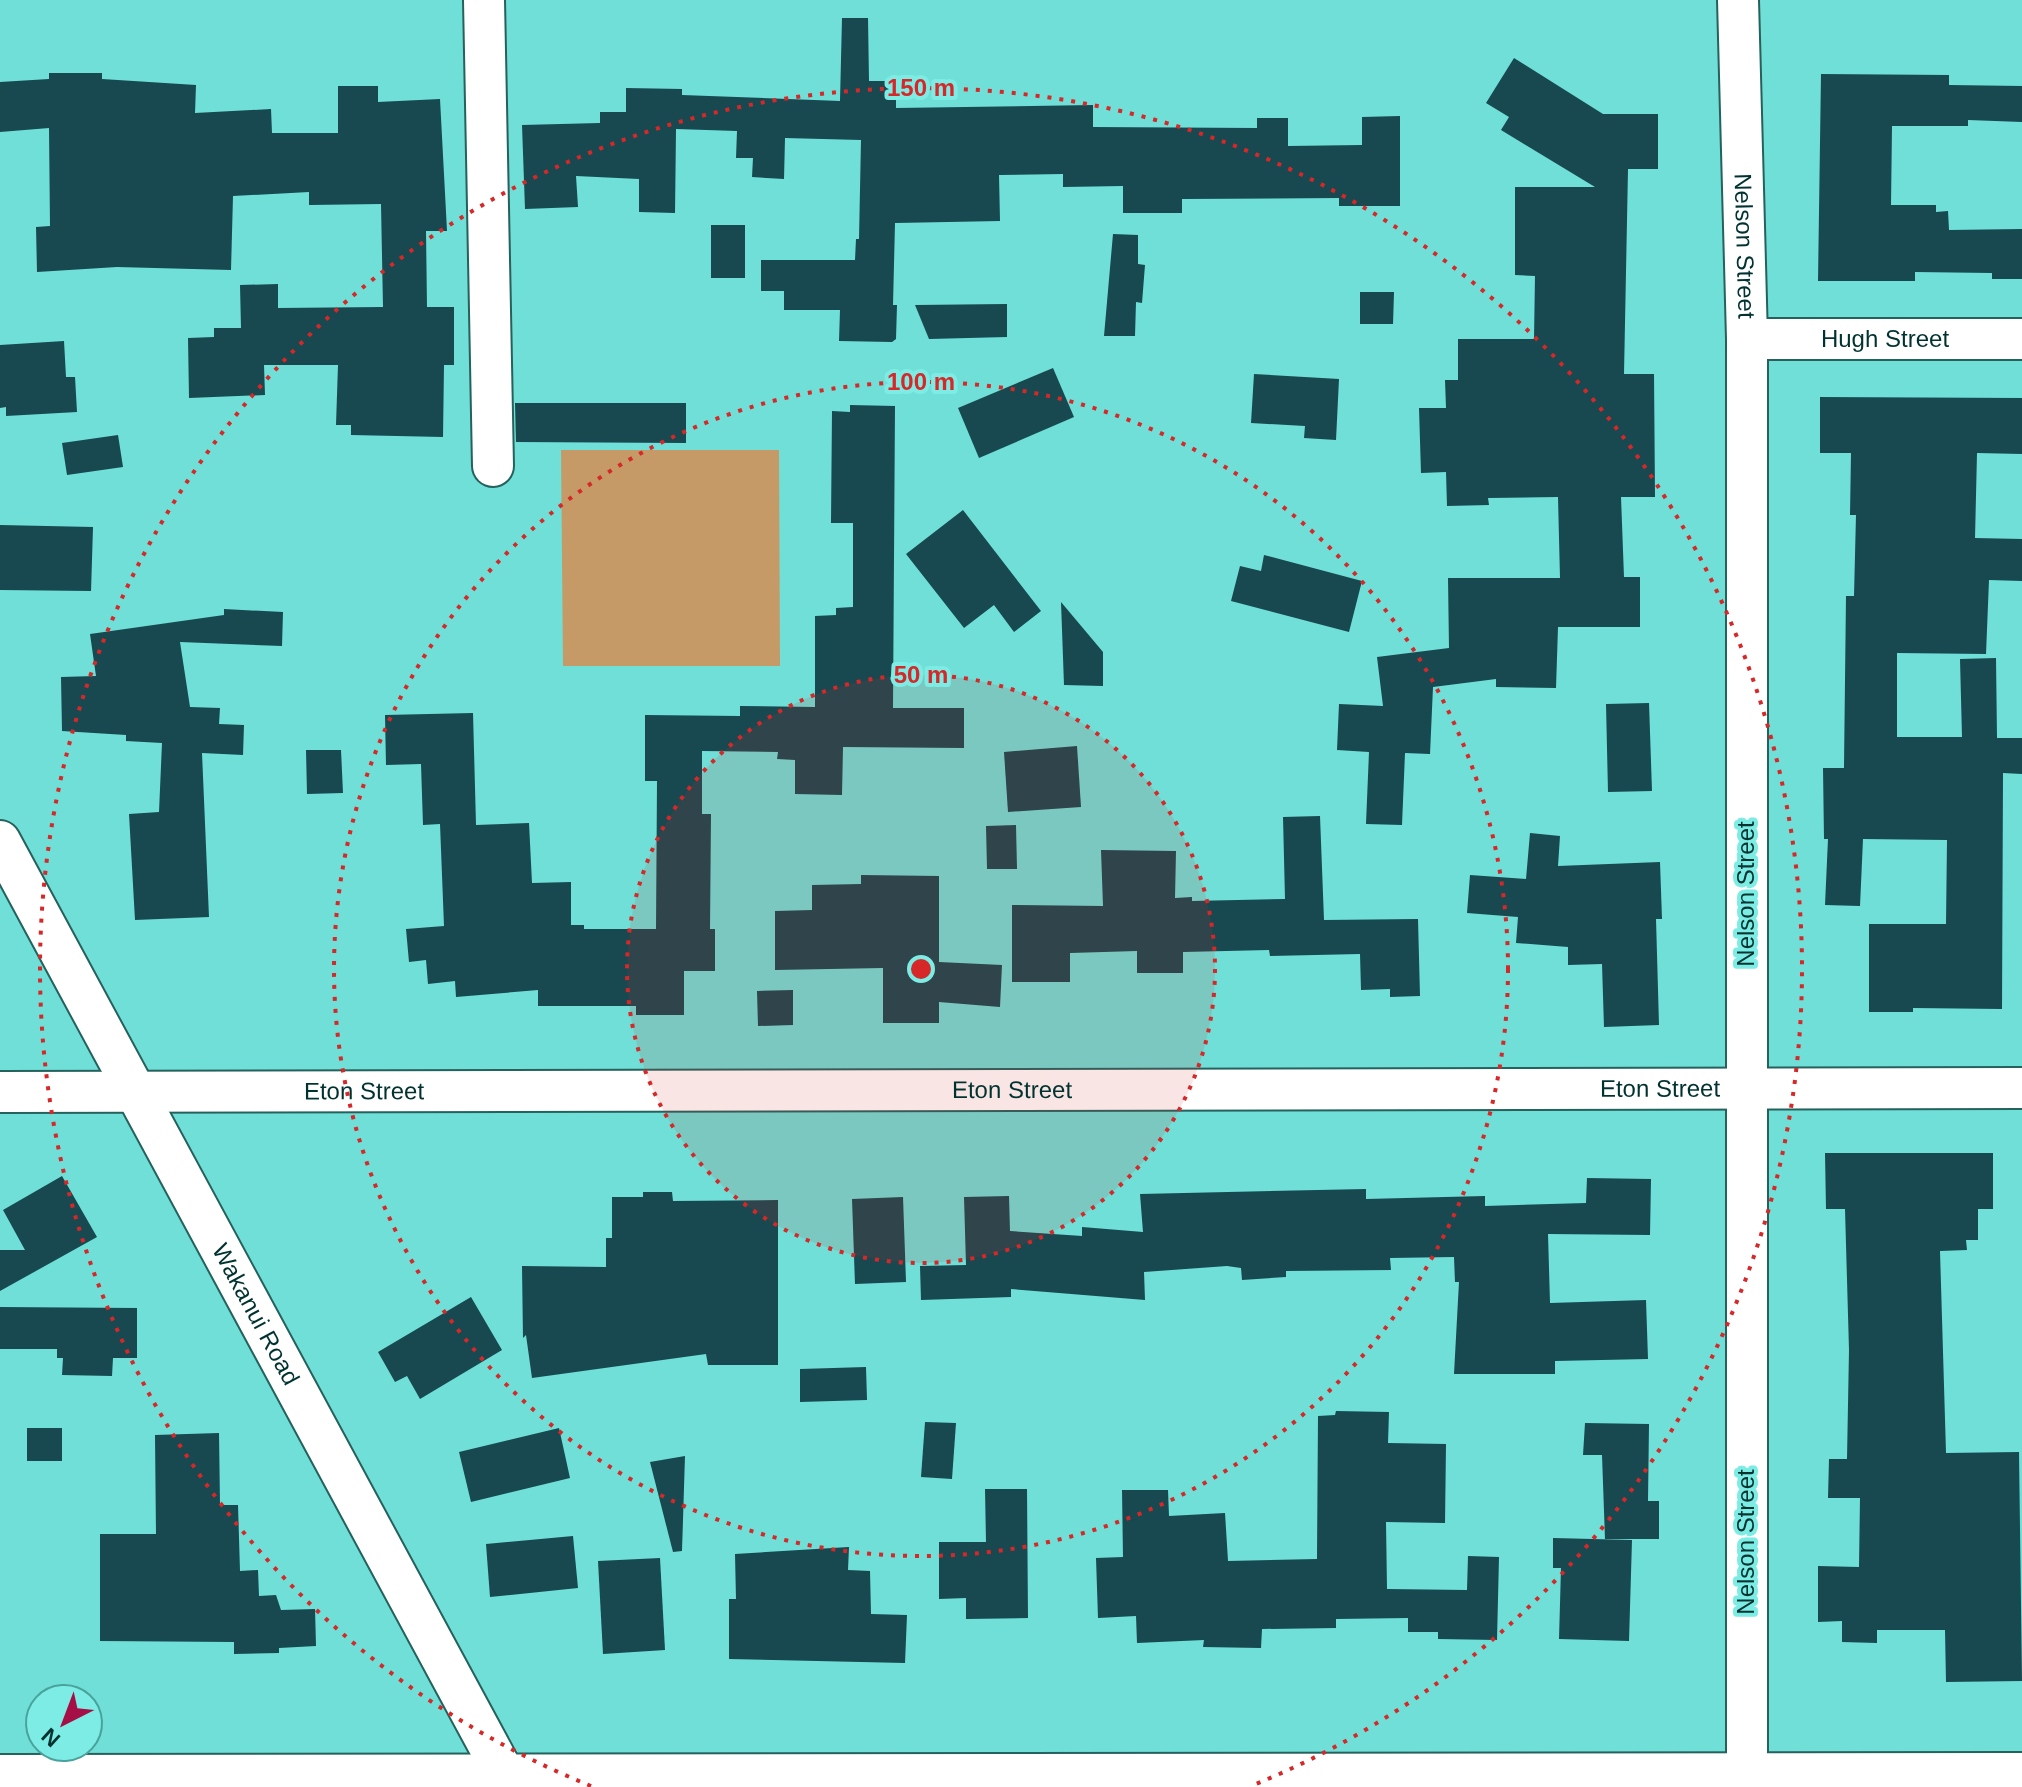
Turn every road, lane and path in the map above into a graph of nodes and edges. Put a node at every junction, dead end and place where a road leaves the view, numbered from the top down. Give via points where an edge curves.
1 (484, 0) edge
2 (1738, 0) edge
3 (1747, 339) junction
4 (2022, 339) edge
5 (493, 466) dead end
6 (0, 841) edge
7 (2022, 1088) edge
8 (1746, 1089) junction
9 (0, 1092) edge
10 (137, 1093) junction
11 (2022, 1773) edge
12 (0, 1775) edge
13 (1085, 1779) edge
14 (508, 1780) edge
15 (1751, 1780) edge

1 - 5 street
2 - 3 street, Nelson Street
3 - 4 street, Hugh Street
3 - 8 street, Nelson Street
6 - 10 street, Wakanui Road
7 - 8 street, Eton Street
8 - 10 street, Eton Street
8 - 15 street, Nelson Street
9 - 10 street, Eton Street
10 - 14 street, Wakanui Road
11 - 15 street
12 - 14 street
13 - 14 street
13 - 15 street

